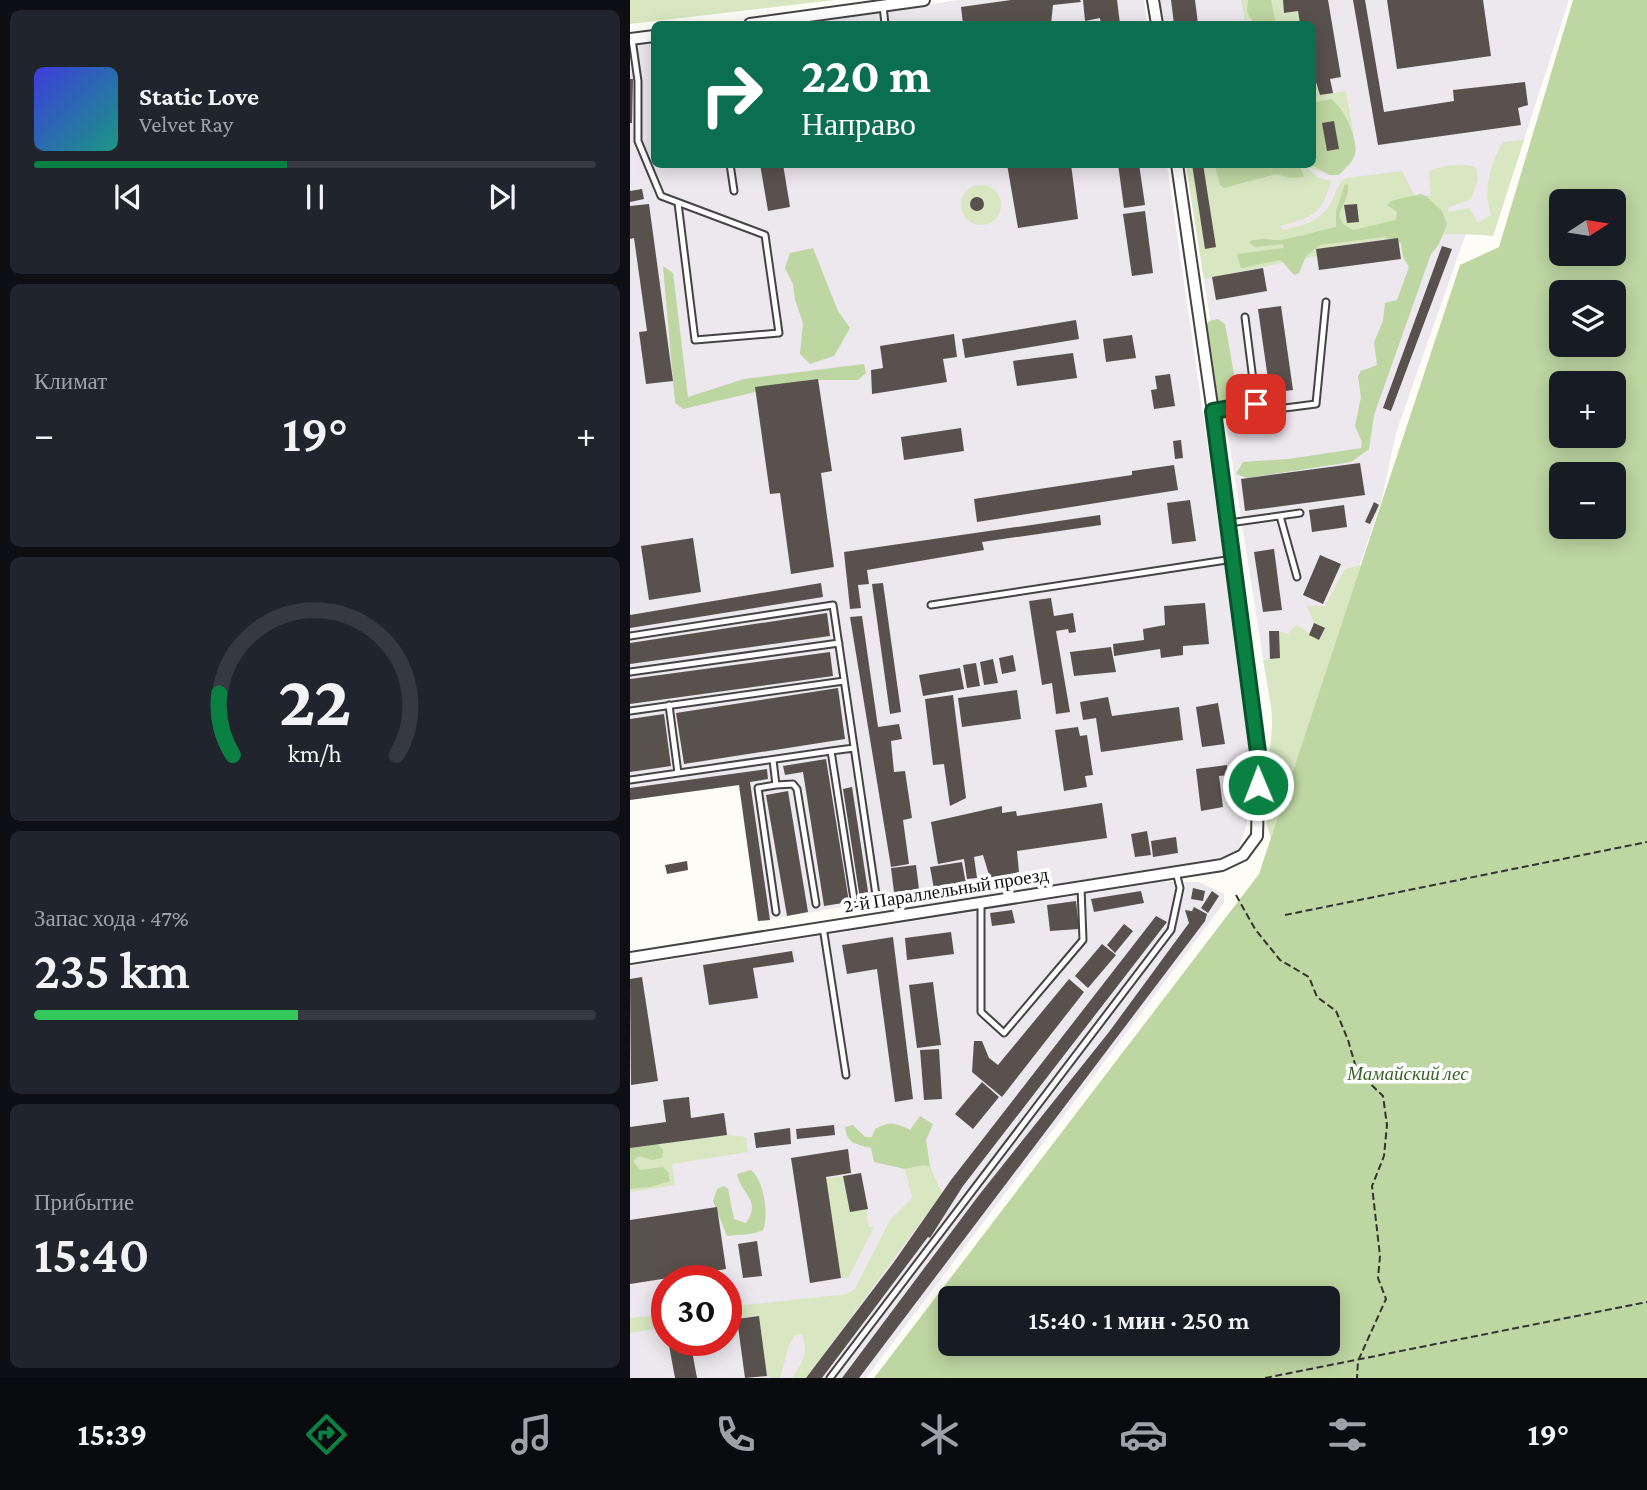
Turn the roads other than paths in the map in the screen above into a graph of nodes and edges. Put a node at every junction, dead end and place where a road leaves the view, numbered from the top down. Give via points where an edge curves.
1 (924, 0) edge
2 (1153, 0) edge
3 (883, 6) junction
4 (829, 19) edge
5 (797, 21) edge
6 (885, 21) edge
7 (1156, 21) edge
8 (651, 36) edge
9 (631, 39) edge
10 (731, 168) edge
11 (1178, 168) edge
12 (734, 191) dead end
13 (678, 203) junction
14 (1326, 302) dead end
15 (1245, 317) dead end
16 (1256, 404) junction
17 (1213, 411) junction
18 (1300, 513) dead end
19 (1280, 516) junction
20 (1229, 523) junction
21 (1233, 559) junction
22 (1297, 577) dead end
23 (931, 605) dead end
24 (630, 636) edge
25 (839, 643) junction
26 (630, 672) edge
27 (844, 681) junction
28 (669, 705) junction
29 (630, 711) edge
30 (854, 748) junction
31 (831, 751) junction
32 (773, 760) junction
33 (678, 773) junction
34 (630, 780) edge
35 (776, 785) junction
36 (1176, 872) junction
37 (1081, 887) junction
38 (876, 895) dead end
39 (854, 899) dead end
40 (981, 902) junction
41 (816, 904) dead end
42 (776, 912) dead end
43 (822, 927) junction
44 (630, 958) edge
45 (846, 1075) dead end
46 (830, 1378) edge

1 - 3 street
2 - 7 street
3 - 4 street
3 - 6 lane
4 - 5 street
8 - 9 street
9 - 13 lane via 638,81 638,141 661,196
10 - 12 lane
11 - 17 street
13 - 13 lane via 765,235 779,332 695,340
14 - 16 lane via 1316,404 1277,410
15 - 16 lane
16 - 17 lane
17 - 20 street
18 - 19 lane
19 - 20 lane
19 - 22 lane
20 - 21 street
21 - 23 lane
21 - 36 street, 2-й Параллельный проезд via 1259,760 1256,836 1242,855 1222,864
24 - 25 lane via 833,605
25 - 26 lane
25 - 27 lane
27 - 28 lane
27 - 30 lane
28 - 29 lane
28 - 33 lane
30 - 31 lane
30 - 38 lane
31 - 32 lane
31 - 39 lane
32 - 33 lane
32 - 35 lane
33 - 34 lane
35 - 41 lane via 793,784 796,789
35 - 42 lane via 758,788
36 - 37 street, 2-й Параллельный проезд
36 - 46 lane via 1180,888 1171,930
37 - 40 street, 2-й Параллельный проезд
37 - 40 lane via 1083,940 1004,1033 981,1012
40 - 43 street, 2-й Параллельный проезд
43 - 44 street, 2-й Параллельный проезд
43 - 45 lane

